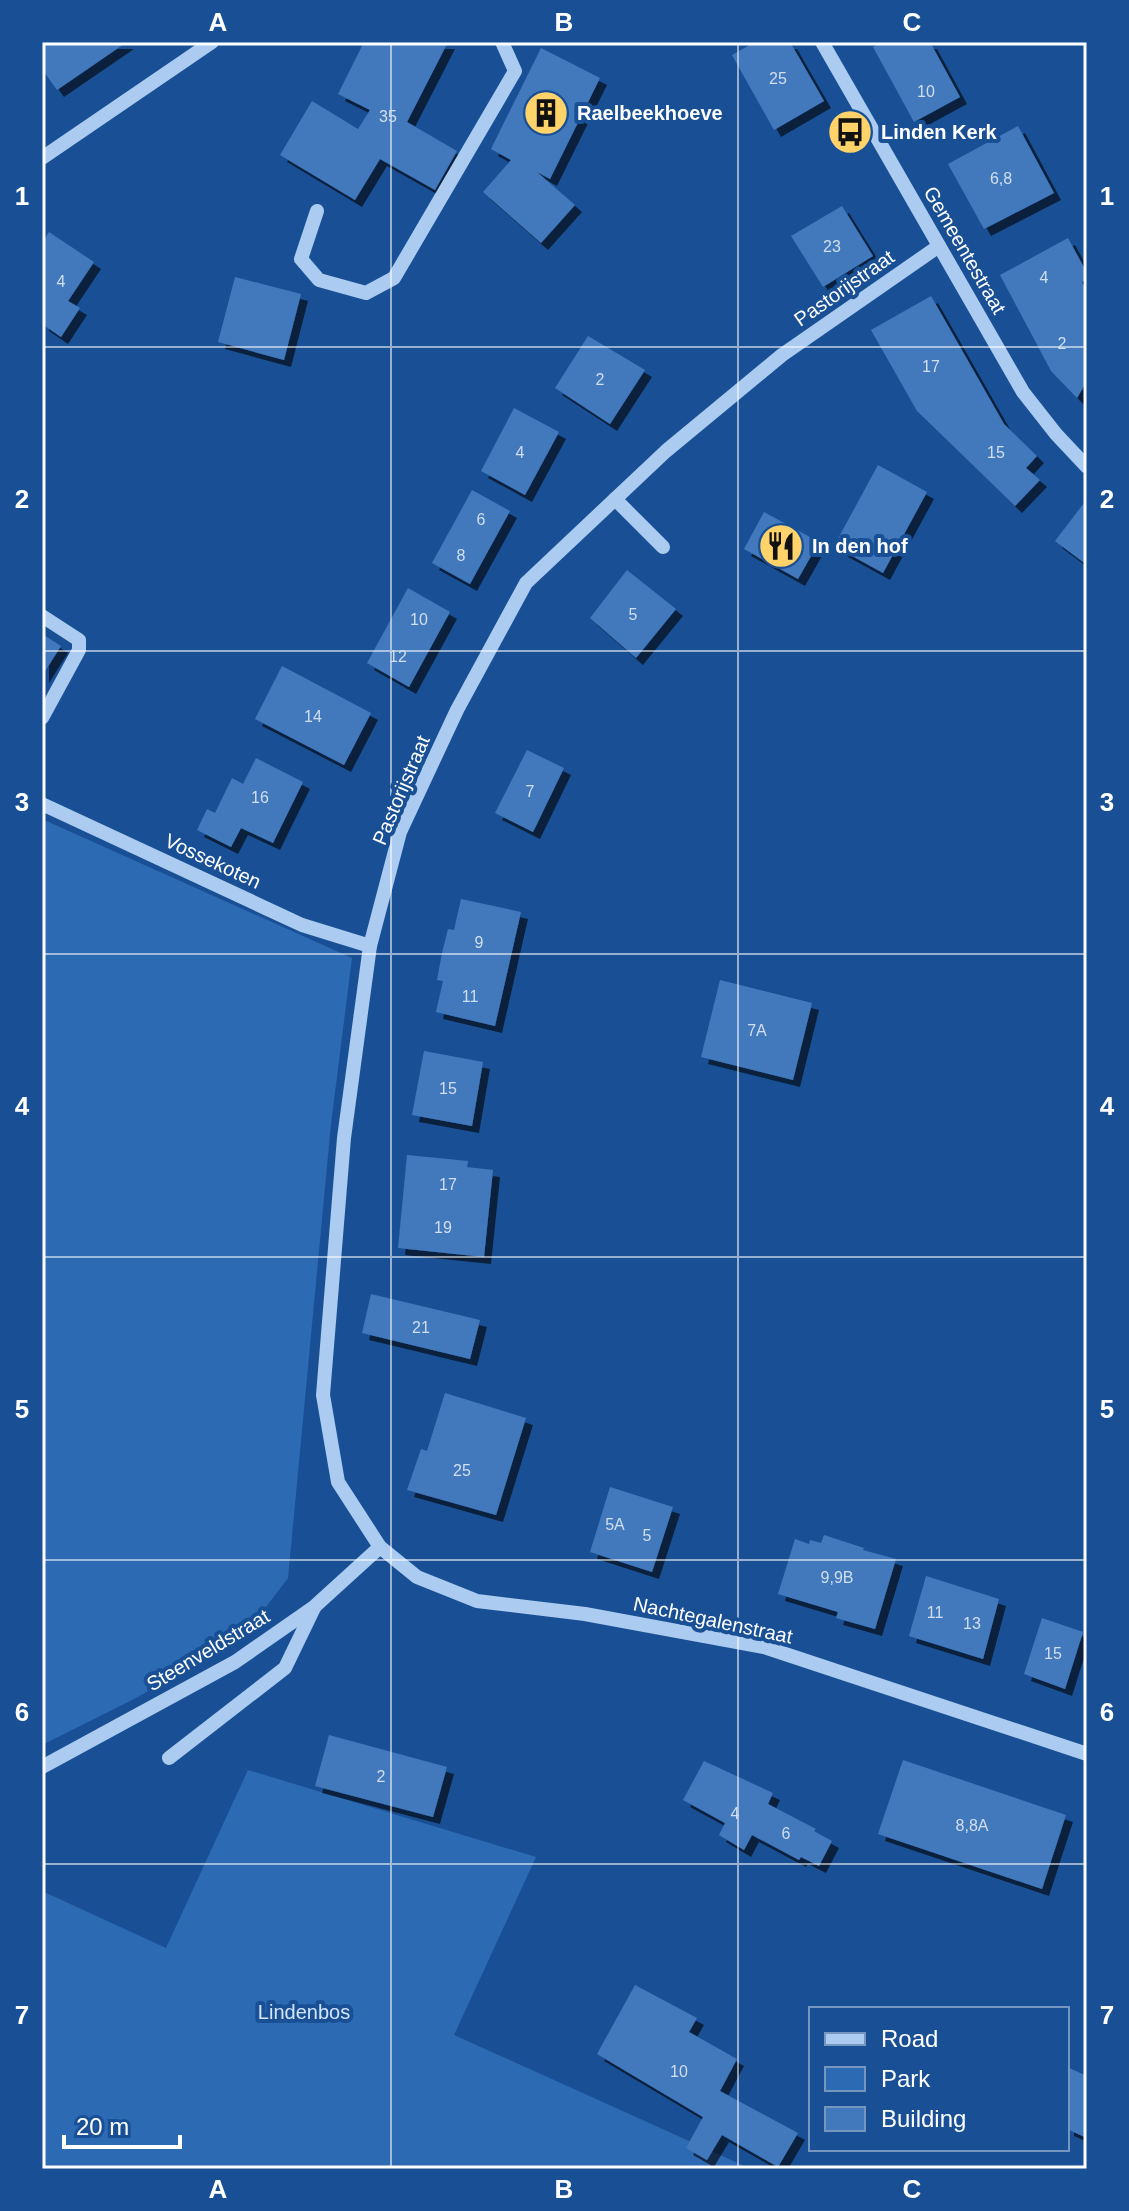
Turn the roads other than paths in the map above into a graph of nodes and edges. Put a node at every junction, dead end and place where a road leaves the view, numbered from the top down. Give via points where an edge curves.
1 (502, 42) edge
2 (822, 42) edge
3 (205, 44) edge
4 (42, 158) edge
5 (317, 211) dead end
6 (939, 246) junction
7 (1087, 467) edge
8 (615, 499) junction
9 (663, 547) dead end
10 (42, 616) edge
11 (42, 718) edge
12 (42, 804) edge
13 (370, 946) junction
14 (380, 1547) junction
15 (314, 1607) junction
16 (1087, 1754) edge
17 (169, 1758) dead end
18 (42, 1767) edge

1 - 5 street via 515,71 394,278 366,293 319,280 301,259
2 - 6 street, Gemeentestraat
3 - 4 street
6 - 7 street, Gemeentestraat via 1023,392
6 - 8 street, Pastorijstraat via 782,355
8 - 9 street
8 - 13 street, Pastorijstraat via 526,583 457,710 400,832
10 - 11 street via 79,640 79,650
12 - 13 street, Vossekoten via 302,925
13 - 14 street, Pastorijstraat via 344,1138 323,1395 338,1482
14 - 15 street, Steenveldstraat
14 - 16 street, Nachtegalenstraat via 417,1577 477,1601 585,1614 764,1647
15 - 17 street via 285,1668
15 - 18 street, Steenveldstraat via 235,1662

